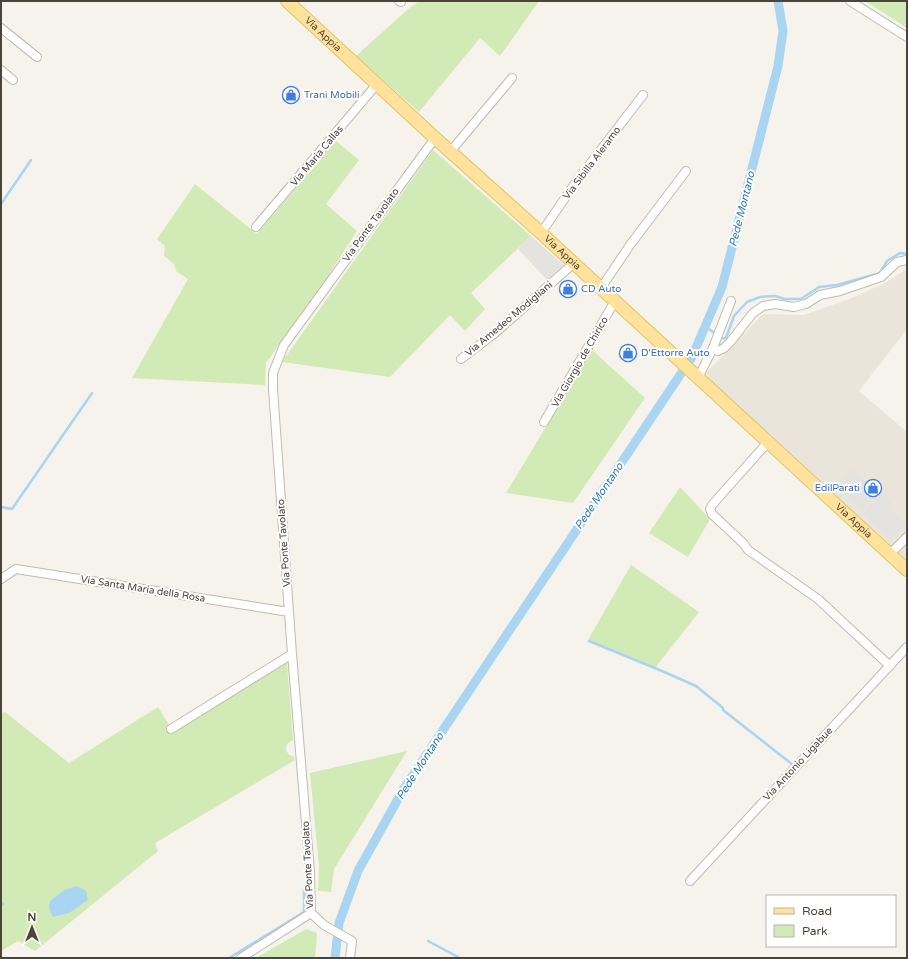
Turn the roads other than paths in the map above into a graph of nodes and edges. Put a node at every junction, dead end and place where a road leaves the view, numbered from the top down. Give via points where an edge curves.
1 (287, 1) edge
2 (850, 1) edge
3 (1, 28) edge
4 (907, 37) edge
5 (37, 56) dead end
6 (1, 70) edge
7 (512, 78) dead end
8 (13, 80) dead end
9 (377, 84) junction
10 (644, 95) dead end
11 (434, 138) junction
12 (450, 152) junction
13 (686, 171) dead end
14 (256, 227) dead end
15 (541, 233) junction
16 (907, 260) edge
17 (574, 263) junction
18 (600, 288) junction
19 (615, 301) junction
20 (731, 301) dead end
21 (713, 348) junction
22 (461, 359) dead end
23 (697, 377) junction
24 (544, 422) dead end
25 (768, 442) junction
26 (907, 537) edge
27 (890, 554) junction
28 (907, 570) edge
29 (1, 579) edge
30 (289, 612) junction
31 (907, 647) edge
32 (292, 654) junction
33 (890, 666) junction
34 (171, 729) dead end
35 (690, 881) dead end
36 (311, 913) junction
37 (241, 958) edge
38 (350, 958) edge

1 - 9 main road, Via Appia
2 - 4 street
3 - 5 street
6 - 8 street
7 - 12 street
9 - 11 main road, Via Appia
9 - 14 street, Via Maria Callas
10 - 15 street, Via Sibilla Aleramo via 576,182
11 - 12 main road, Via Appia
11 - 30 street, Via Ponte Tavolato via 284,346 273,373
12 - 15 main road, Via Appia
13 - 18 street
15 - 17 main road, Via Appia
16 - 21 street via 897,262 881,277 840,291 820,294 806,304 794,307 775,304 763,306 753,313 724,348 718,351
17 - 18 main road, Via Appia
17 - 22 street, Via Amedeo Modigliani via 495,333
18 - 19 main road, Via Appia
19 - 23 main road, Via Appia
19 - 24 street, Via Giorgio de Chirico
20 - 21 street
21 - 23 street
23 - 25 main road, Via Appia
25 - 27 main road, Via Appia
25 - 33 street via 712,505 712,514 748,550 818,600
26 - 27 street
27 - 28 main road, Via Appia
29 - 30 street, Via Santa Maria della Rosa via 16,569
30 - 32 street, Via Ponte Tavolato
31 - 33 street, Via Antonio Ligabue
32 - 34 street
32 - 36 street, Via Ponte Tavolato via 310,872
33 - 35 street, Via Antonio Ligabue
36 - 37 street, Via Ponte Tavolato
36 - 38 street via 329,928 352,941

